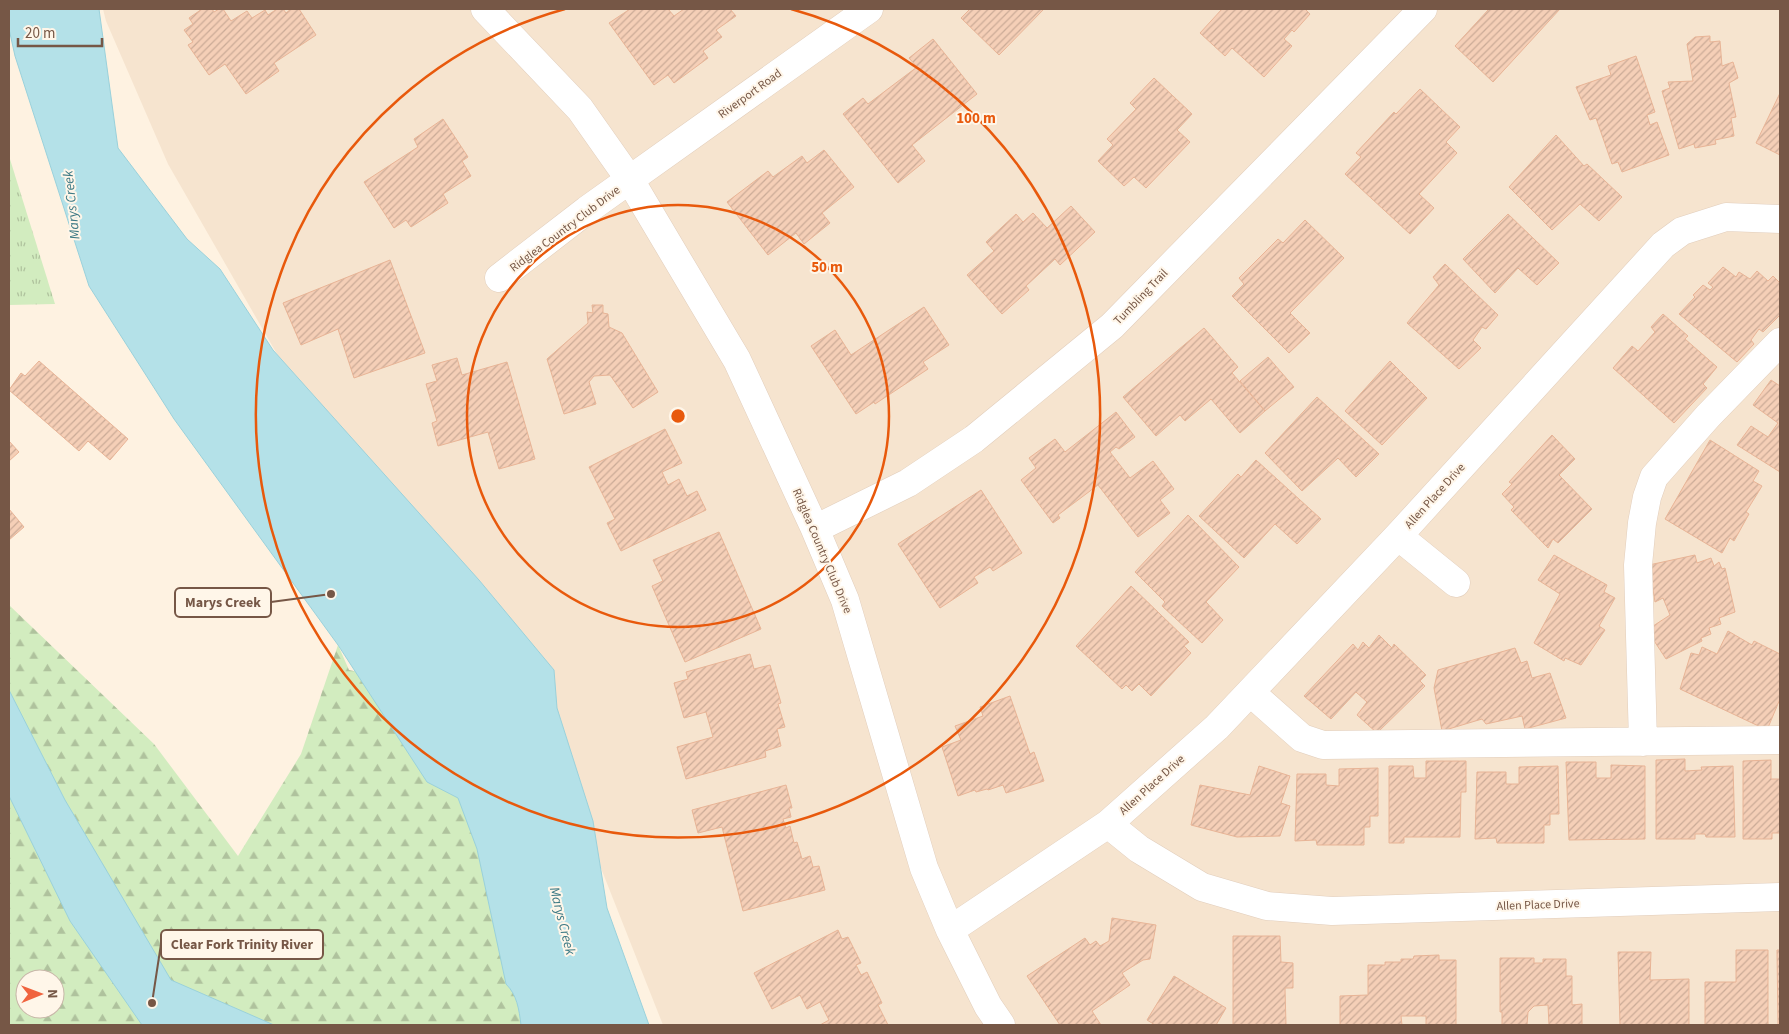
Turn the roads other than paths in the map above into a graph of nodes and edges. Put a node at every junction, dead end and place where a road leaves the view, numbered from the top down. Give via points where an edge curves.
1 (485, 9) edge
2 (869, 9) edge
3 (1423, 9) edge
4 (630, 180) junction
5 (1780, 219) edge
6 (499, 278) dead end
7 (1780, 342) edge
8 (815, 529) junction
9 (1398, 536) junction
10 (1456, 583) dead end
11 (1250, 692) junction
12 (1780, 740) edge
13 (1643, 742) junction
14 (1108, 824) junction
15 (1780, 898) edge
16 (950, 930) junction
17 (1001, 1025) edge

1 - 4 street, Ridglea Country Club Drive via 580,109
2 - 4 street, Riverport Road
3 - 8 street, Tumbling Trail via 1112,326 974,439 908,483
4 - 6 street, Ridglea Country Club Drive
4 - 8 street, Ridglea Country Club Drive via 737,360
5 - 9 street, Allen Place Drive via 1726,216 1682,231 1663,244
7 - 13 street via 1654,477 1647,497 1638,565
8 - 16 street, Ridglea Country Club Drive via 845,600 924,868
9 - 10 street
9 - 11 street, Allen Place Drive
11 - 13 street via 1302,738 1323,745
11 - 14 street, Allen Place Drive via 1217,727
12 - 13 street
14 - 15 street, Allen Place Drive via 1139,849 1202,886 1267,906 1332,911
14 - 16 street, Allen Place Drive
16 - 17 street, Ridglea Country Club Drive

